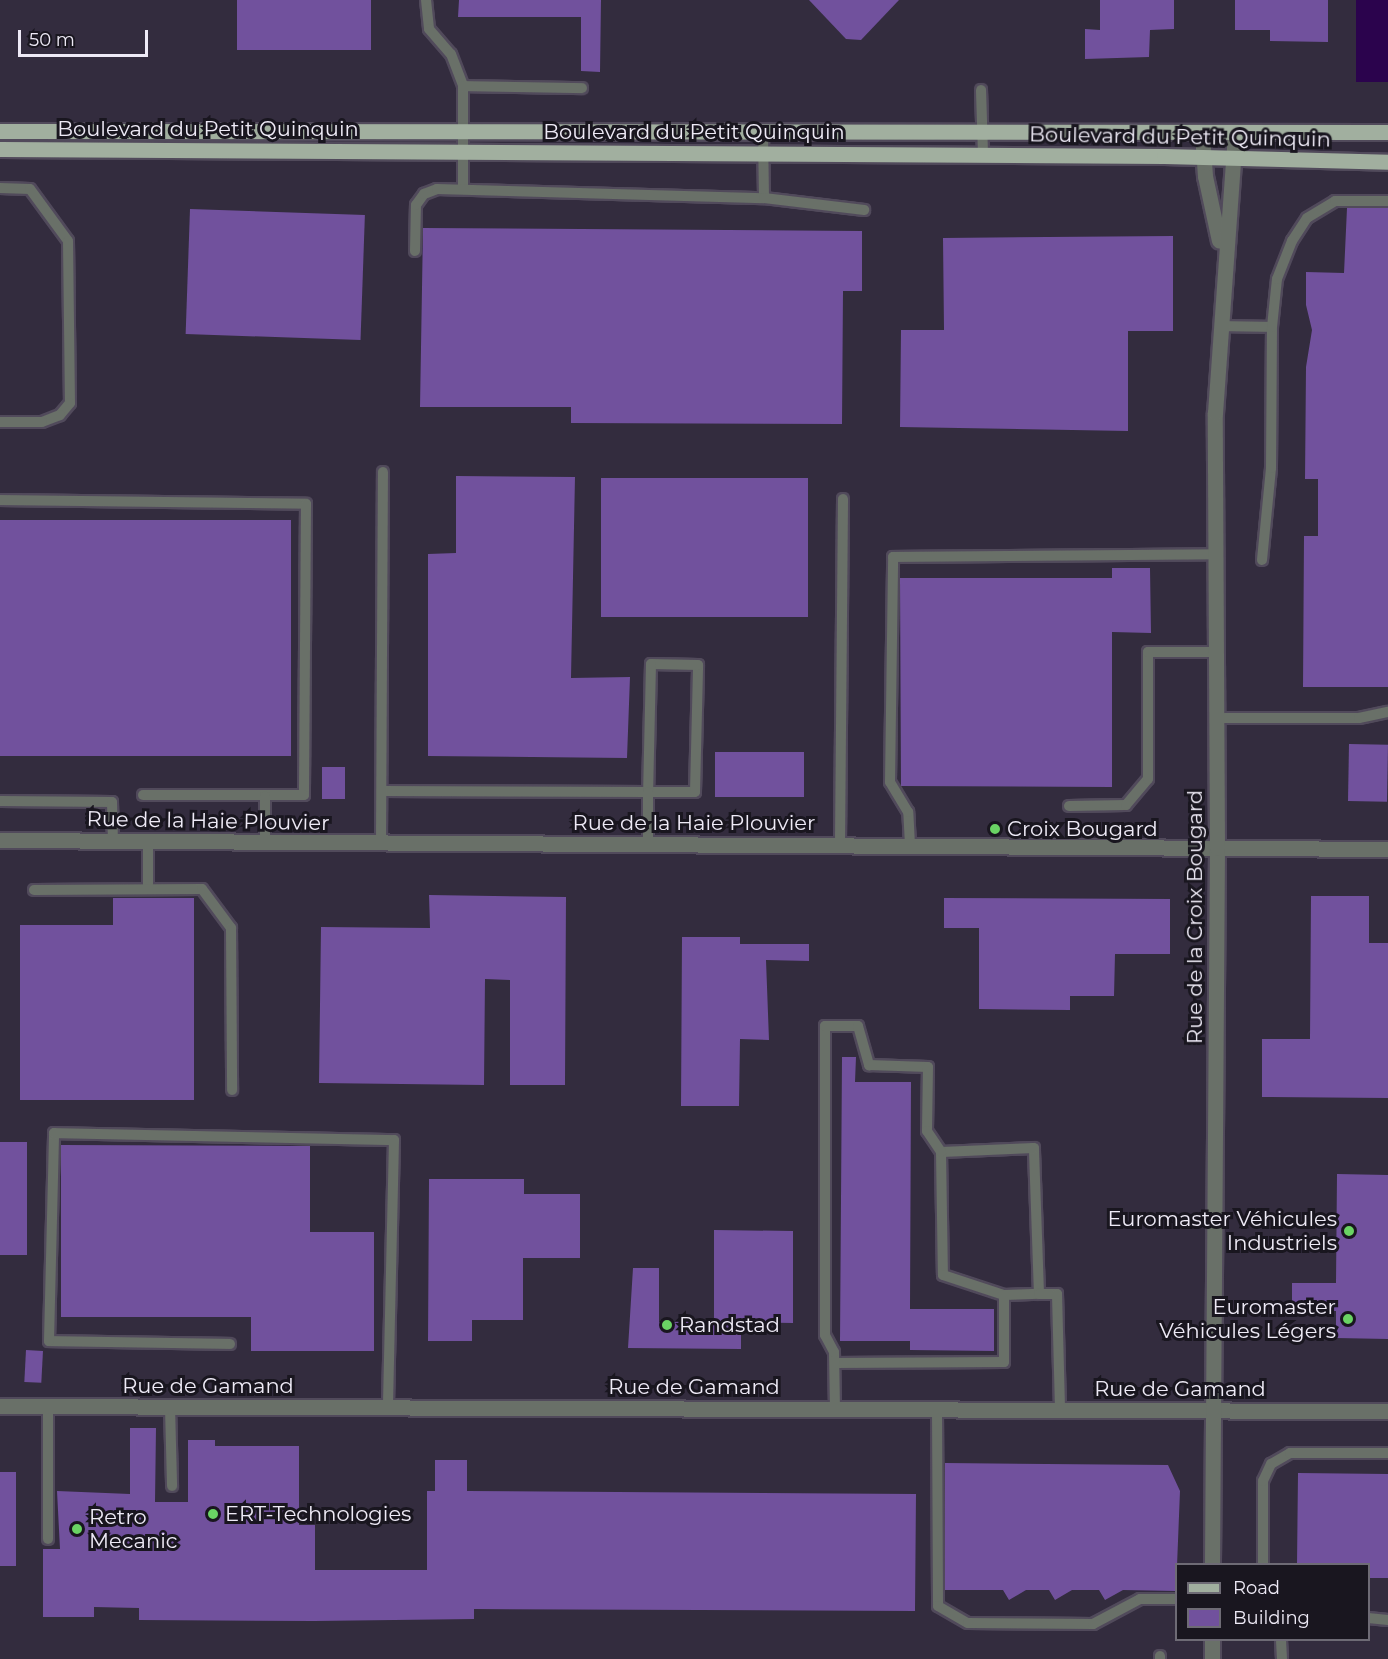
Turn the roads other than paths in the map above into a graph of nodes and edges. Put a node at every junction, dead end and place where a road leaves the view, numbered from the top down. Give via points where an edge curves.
1 (426, 0) edge
2 (463, 86) junction
3 (582, 88) dead end
4 (981, 90) dead end
5 (0, 131) edge
6 (1388, 132) edge
7 (464, 133) junction
8 (763, 134) junction
9 (1202, 134) junction
10 (1235, 134) junction
11 (982, 135) junction
12 (0, 149) edge
13 (464, 151) junction
14 (763, 153) junction
15 (982, 155) junction
16 (1203, 157) junction
17 (1235, 157) junction
18 (1388, 162) edge
19 (0, 188) edge
20 (463, 188) junction
21 (764, 198) junction
22 (1388, 201) edge
23 (864, 210) dead end
24 (415, 251) dead end
25 (1224, 271) junction
26 (1222, 326) junction
27 (1272, 327) junction
28 (0, 422) edge
29 (383, 472) dead end
30 (843, 499) dead end
31 (0, 500) edge
32 (1215, 554) junction
33 (1262, 560) dead end
34 (1216, 652) junction
35 (1388, 712) edge
36 (1216, 718) junction
37 (382, 791) junction
38 (648, 792) junction
39 (143, 795) dead end
40 (265, 796) junction
41 (0, 801) edge
42 (1070, 806) dead end
43 (0, 840) edge
44 (113, 842) junction
45 (148, 842) junction
46 (265, 843) junction
47 (381, 843) junction
48 (840, 844) junction
49 (648, 845) junction
50 (910, 845) junction
51 (1217, 848) junction
52 (1388, 849) edge
53 (147, 887) junction
54 (34, 890) dead end
55 (232, 1090) dead end
56 (941, 1152) junction
57 (1040, 1294) junction
58 (1004, 1295) junction
59 (230, 1344) dead end
60 (834, 1364) junction
61 (0, 1406) edge
62 (48, 1406) junction
63 (170, 1407) junction
64 (388, 1407) junction
65 (835, 1409) junction
66 (937, 1409) junction
67 (1060, 1410) junction
68 (1211, 1410) junction
69 (1388, 1411) edge
70 (1388, 1453) edge
71 (172, 1486) dead end
72 (48, 1539) dead end
73 (1212, 1563) edge
74 (1263, 1563) edge
75 (1175, 1599) edge
76 (1370, 1618) edge
77 (1388, 1620) edge
78 (1212, 1641) edge
79 (1281, 1641) edge
80 (1212, 1659) edge
81 (1282, 1659) edge

1 - 2 lane via 429,29 454,60
2 - 3 lane
2 - 7 lane
4 - 11 lane
5 - 7 main road, Boulevard du Petit Quinquin
6 - 10 main road, Boulevard du Petit Quinquin
7 - 8 main road, Boulevard du Petit Quinquin
7 - 13 lane
8 - 11 main road, Boulevard du Petit Quinquin
8 - 14 lane
9 - 10 main road, Boulevard du Petit Quinquin
9 - 11 main road, Boulevard du Petit Quinquin
9 - 16 street
10 - 17 street
11 - 15 lane
12 - 13 main road, Boulevard du Petit Quinquin
13 - 14 main road, Boulevard du Petit Quinquin
13 - 20 lane
14 - 15 main road, Boulevard du Petit Quinquin
14 - 21 lane
15 - 16 main road, Boulevard du Petit Quinquin
16 - 17 main road, Boulevard du Petit Quinquin
16 - 25 street
17 - 18 main road, Boulevard du Petit Quinquin
17 - 25 street
19 - 28 lane via 30,189 68,242 70,403 60,416 42,422
20 - 21 lane
20 - 24 lane via 436,189 424,194 416,205
21 - 23 lane
22 - 27 lane via 1335,201 1307,218 1292,241 1277,279
25 - 26 street, Rue de la Croix Bougard
26 - 27 lane
26 - 32 street, Rue de la Croix Bougard via 1215,390
27 - 33 lane via 1271,468
29 - 37 lane
30 - 48 lane
31 - 40 lane via 306,504 304,795
32 - 34 street, Rue de la Croix Bougard
32 - 50 lane via 893,557 890,782 908,812
34 - 36 street, Rue de la Croix Bougard
34 - 42 lane via 1148,652 1148,779 1126,805
35 - 36 lane via 1359,718
36 - 51 street, Rue de la Croix Bougard
37 - 38 lane
37 - 47 lane
38 - 38 lane via 695,792 698,665 651,664
38 - 49 lane
39 - 40 lane
40 - 46 lane
41 - 44 lane via 112,802
43 - 44 street, Rue de la Haie Plouvier
44 - 45 street, Rue de la Haie Plouvier
45 - 46 street, Rue de la Haie Plouvier
45 - 53 lane
46 - 47 street, Rue de la Haie Plouvier
47 - 49 street, Rue de la Haie Plouvier
48 - 49 street, Rue de la Haie Plouvier
48 - 50 street, Rue de la Haie Plouvier
50 - 51 street, Rue de la Haie Plouvier
51 - 52 street, Rue de la Haie Plouvier
51 - 68 street, Rue de la Croix Bougard
53 - 54 lane
53 - 55 lane via 202,889 231,928
56 - 57 lane via 1034,1148
56 - 58 lane via 943,1275
56 - 60 lane via 927,1131 928,1067 869,1065 858,1026 825,1026 825,1335 834,1352
57 - 58 lane
57 - 67 lane via 1057,1294
58 - 60 lane via 1004,1362
59 - 64 lane via 49,1341 54,1133 394,1140
60 - 65 lane
61 - 62 street, Rue de Gamand
62 - 63 street, Rue de Gamand
62 - 72 lane
63 - 64 street, Rue de Gamand
63 - 71 lane
64 - 65 street, Rue de Gamand
65 - 66 street, Rue de Gamand
66 - 67 street, Rue de Gamand
66 - 75 lane via 938,1606 968,1623 1093,1624 1140,1599
67 - 68 street, Rue de Gamand
68 - 69 street, Rue de Gamand
68 - 73 street, Rue de la Croix Bougard
70 - 74 lane via 1290,1453 1270,1464 1263,1481
76 - 77 lane
78 - 80 street
79 - 81 lane

